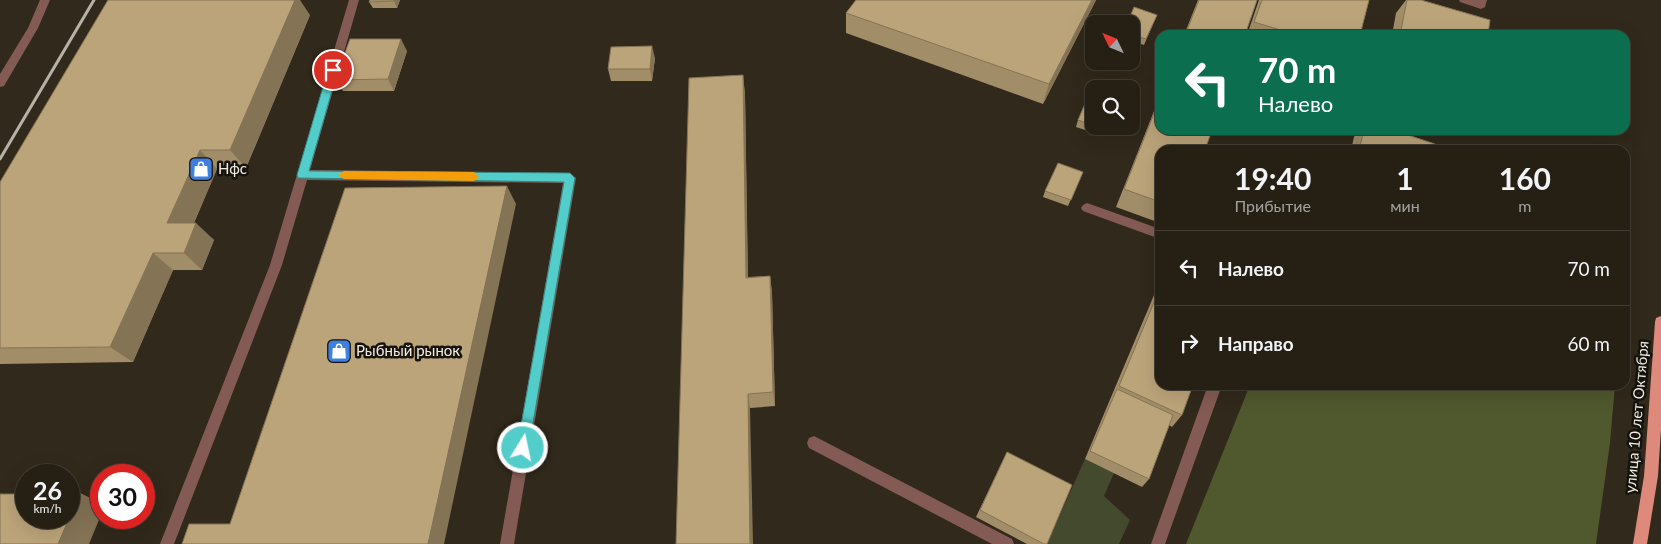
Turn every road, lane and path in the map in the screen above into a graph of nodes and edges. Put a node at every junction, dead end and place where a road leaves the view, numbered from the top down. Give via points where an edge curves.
1 (45, 0) edge
2 (354, 0) edge
3 (1464, 0) edge
4 (1482, 0) edge
5 (0, 83) edge
6 (302, 175) junction
7 (1088, 208) dead end
8 (1155, 232) edge
9 (1661, 322) edge
10 (1213, 390) edge
11 (814, 443) dead end
12 (167, 544) edge
13 (507, 544) edge
14 (1007, 544) edge
15 (1158, 544) edge
16 (1640, 544) edge

1 - 5 street via 33,28
2 - 6 street
3 - 4 street via 1481,5
6 - 12 street via 276,265
6 - 13 street via 570,178
7 - 8 street
9 - 16 main road, улица 10 лет Октября via 1651,476
10 - 15 street
11 - 14 street

